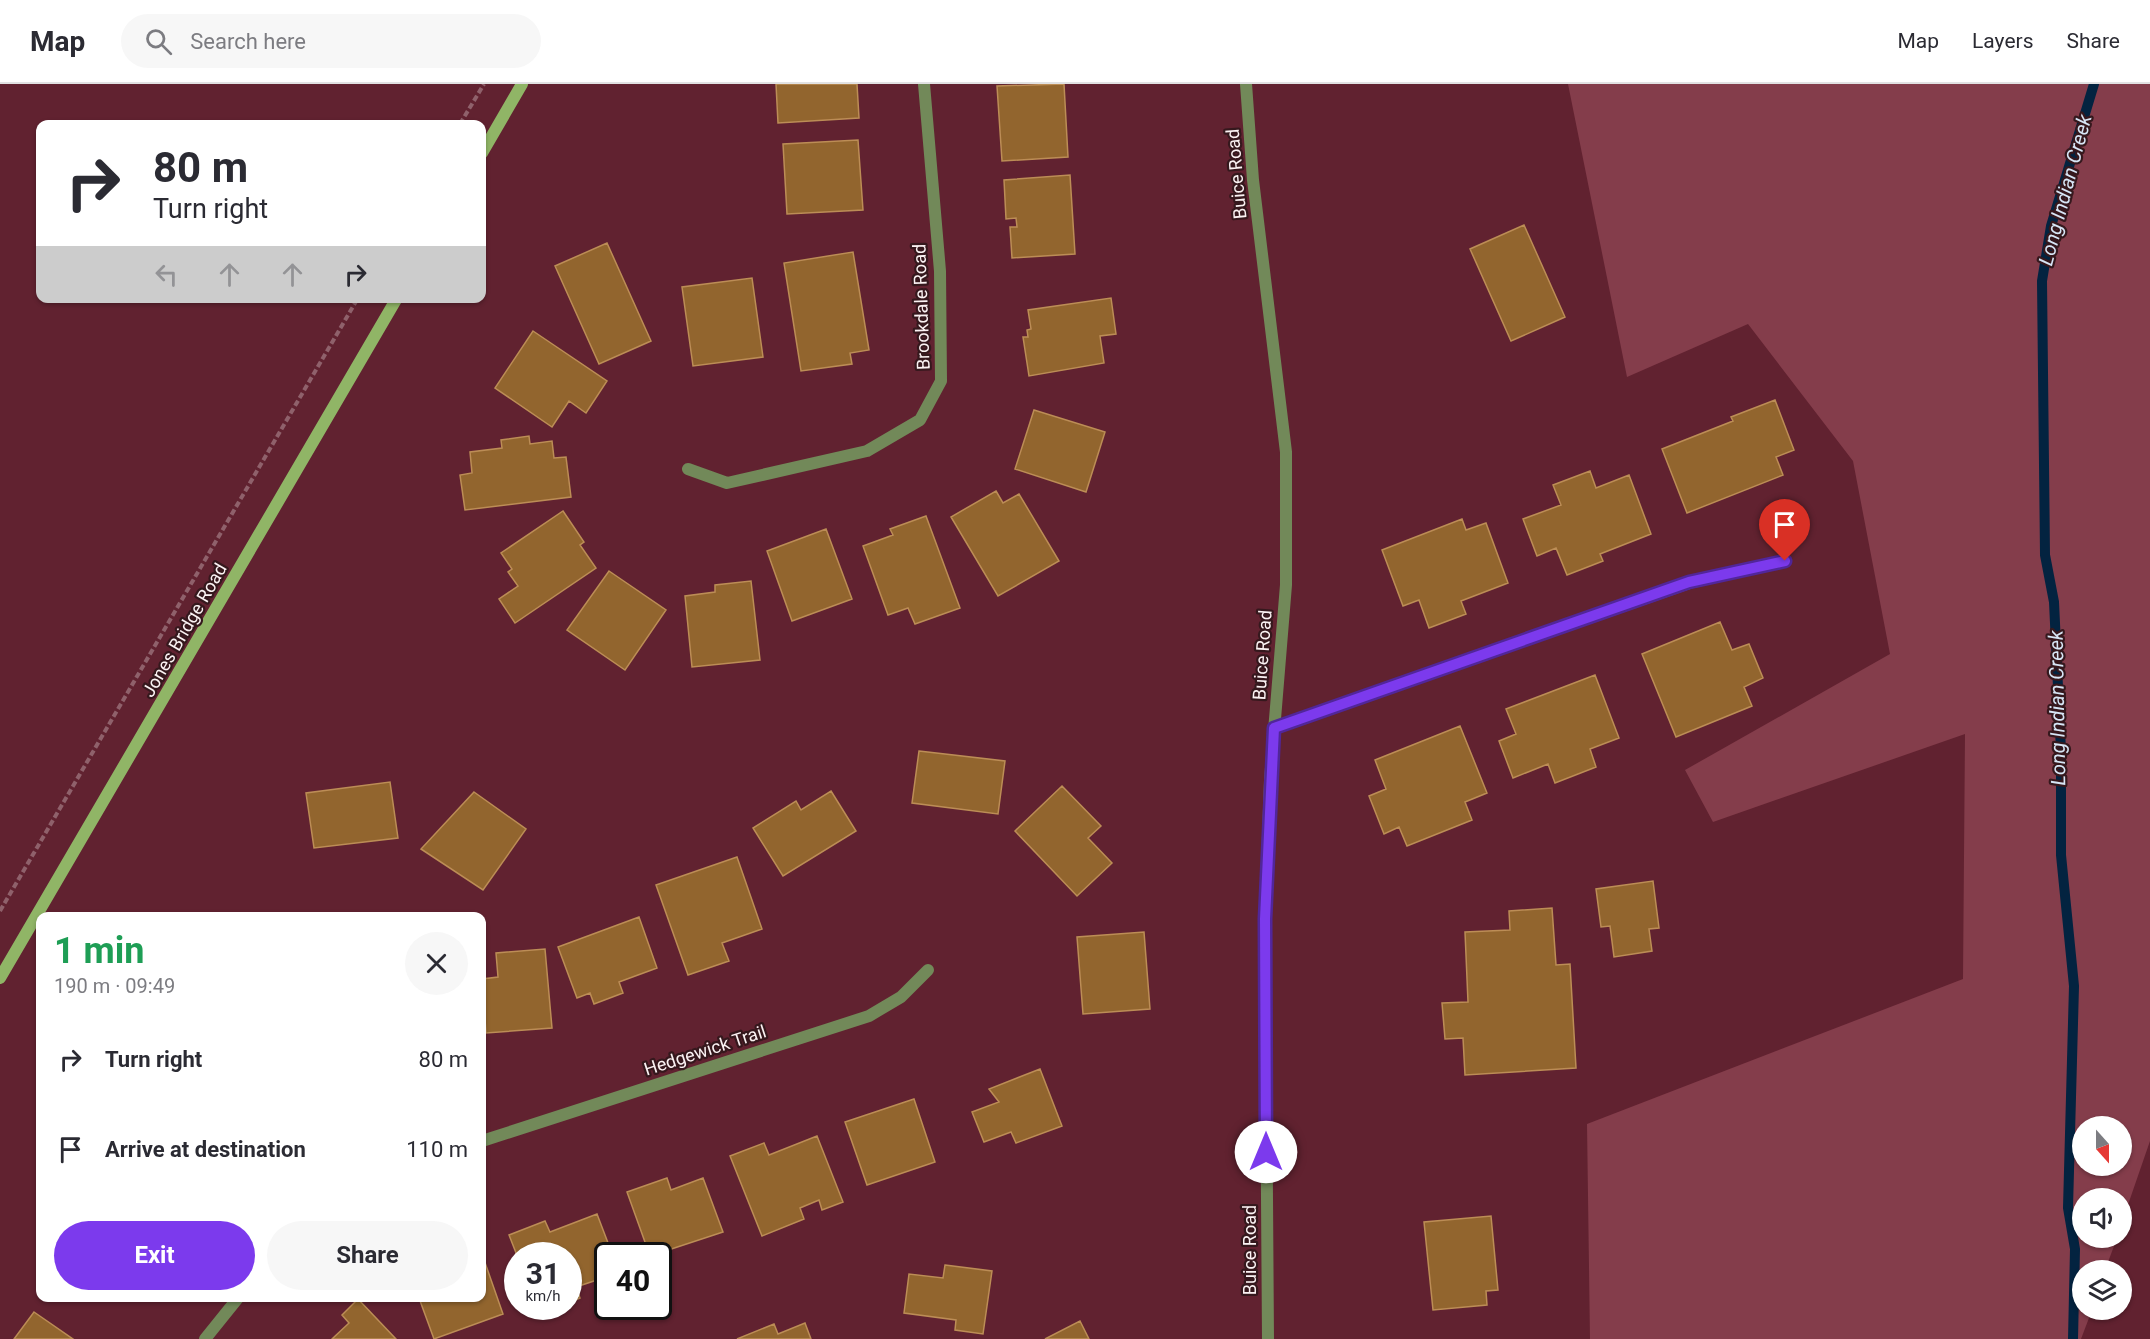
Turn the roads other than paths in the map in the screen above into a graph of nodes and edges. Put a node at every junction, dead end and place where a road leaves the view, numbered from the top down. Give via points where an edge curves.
1 (522, 84) edge
2 (924, 84) edge
3 (1246, 84) edge
4 (486, 146) edge
5 (394, 303) edge
6 (688, 469) dead end
7 (1785, 561) dead end
8 (1274, 728) junction
9 (39, 912) edge
10 (36, 916) edge
11 (928, 970) dead end
12 (0, 978) edge
13 (486, 1140) edge
14 (234, 1302) edge
15 (205, 1339) edge
16 (1268, 1339) edge

1 - 4 main road
2 - 6 street, Brookdale Road via 940,271 941,381 920,420 867,451 727,483
3 - 8 street, Buice Road via 1253,180 1286,452 1286,585
5 - 9 main road, Jones Bridge Road
7 - 8 street via 1689,582
8 - 16 street, Buice Road via 1265,919
10 - 12 main road, Jones Bridge Road
11 - 13 street, Hedgewick Trail via 901,997 869,1016
14 - 15 street

